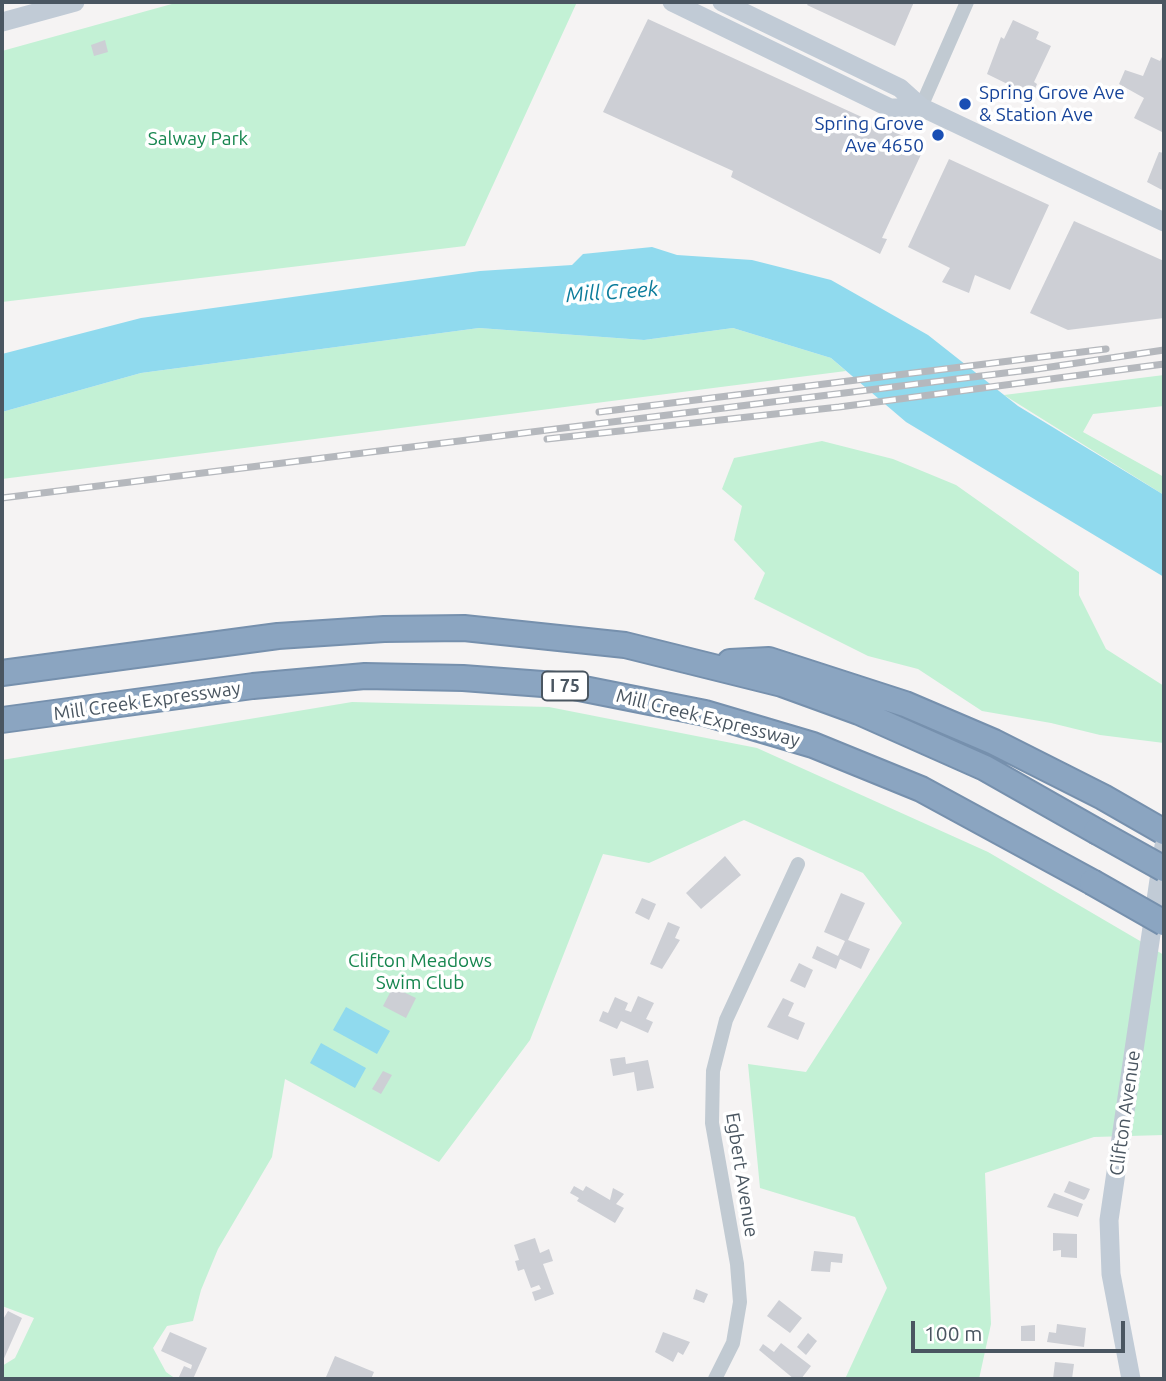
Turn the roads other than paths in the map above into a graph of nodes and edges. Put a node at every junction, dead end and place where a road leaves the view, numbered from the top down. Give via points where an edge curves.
1 (75, 2) edge
2 (672, 2) edge
3 (722, 2) edge
4 (967, 2) edge
5 (2, 22) edge
6 (921, 107) junction
7 (1164, 222) edge
8 (705, 663) junction
9 (2, 673) edge
10 (2, 720) edge
11 (1164, 832) edge
12 (1164, 846) edge
13 (798, 864) dead end
14 (1164, 869) edge
15 (1164, 923) edge
16 (715, 1379) edge
17 (1131, 1379) edge

1 - 5 main road
2 - 6 main road via 890,108
3 - 6 main road via 900,88
4 - 6 street
6 - 7 main road
8 - 9 highway via 625,645 543,634 464,628 384,629 278,636
8 - 11 highway via 769,660 905,704 994,742
8 - 14 highway, bridge via 782,684 898,728 985,768
10 - 15 highway, Mill Creek Expressway / I 75, bridge via 365,676 463,678 591,690 705,713 813,745 931,794
12 - 17 main road, Clifton Avenue via 1109,1220 1111,1274
13 - 16 street, Egbert Avenue via 726,1020 713,1071 712,1123 740,1302 733,1343

